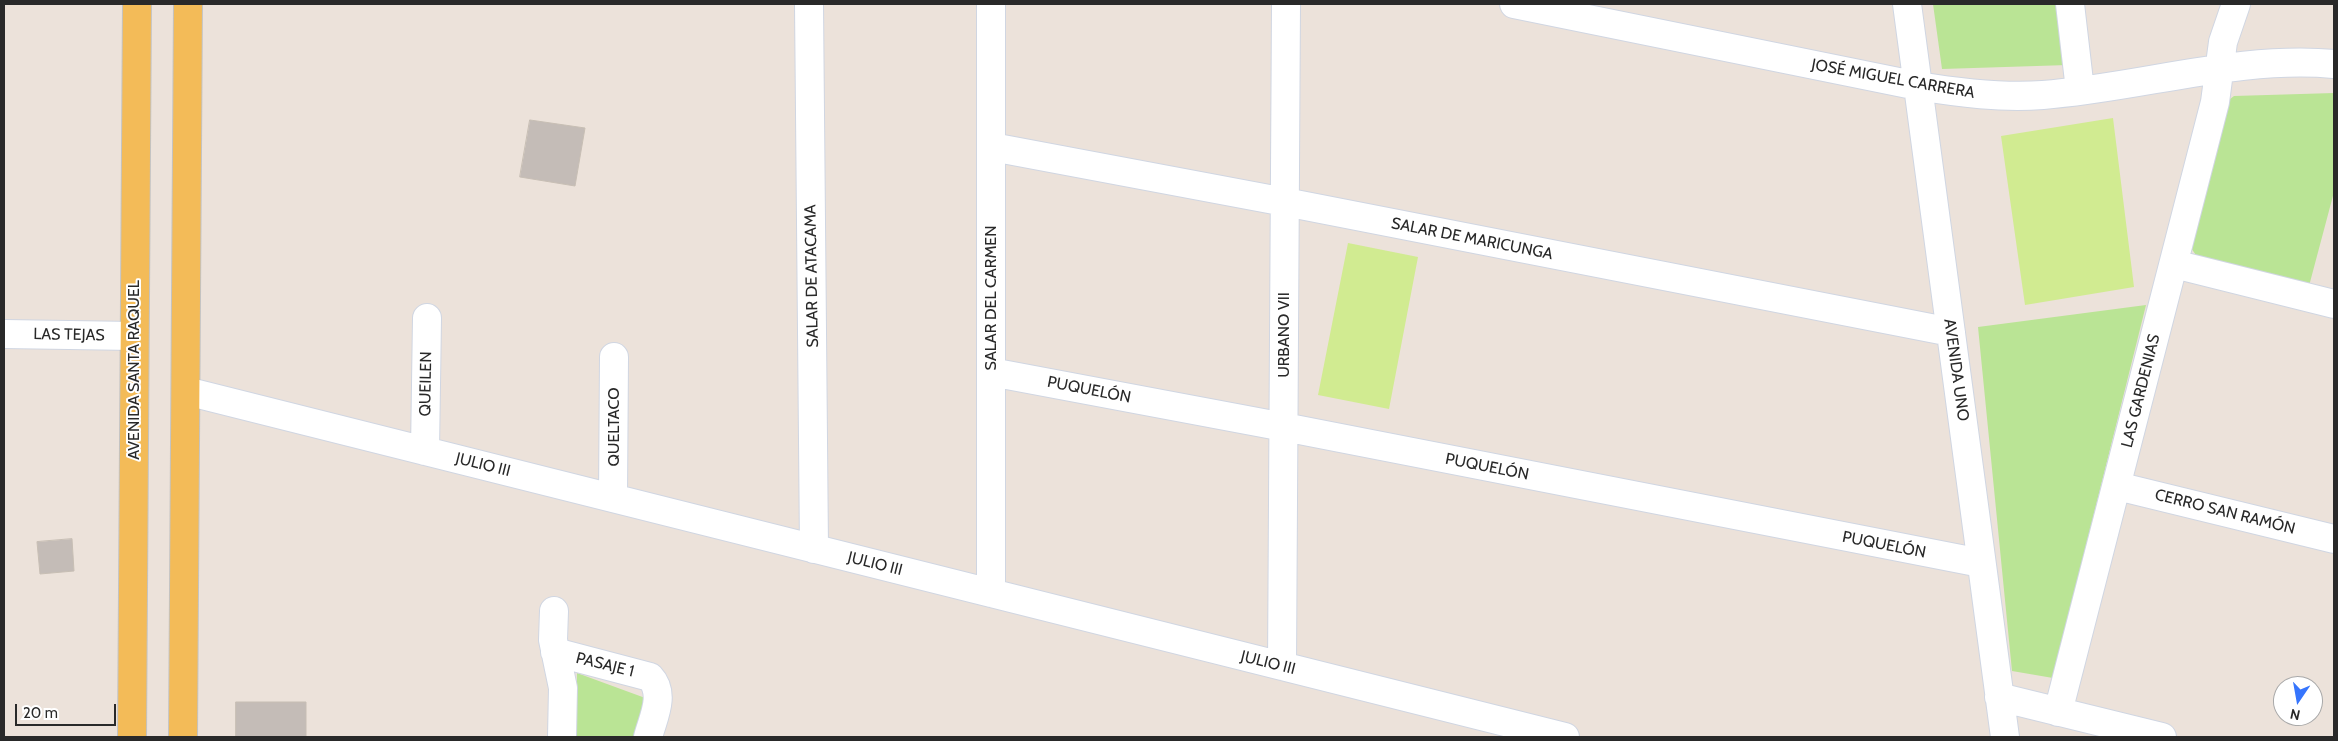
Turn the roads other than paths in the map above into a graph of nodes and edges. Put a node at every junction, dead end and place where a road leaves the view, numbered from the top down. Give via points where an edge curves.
1 (137, 4) edge
2 (188, 4) edge
3 (809, 4) edge
4 (991, 4) edge
5 (1286, 4) edge
6 (1514, 4) edge
7 (1907, 4) edge
8 (2070, 4) edge
9 (2236, 4) edge
10 (2334, 64) edge
11 (2220, 69) junction
12 (1918, 86) junction
13 (2080, 90) junction
14 (992, 148) junction
15 (1285, 202) junction
16 (2174, 264) junction
17 (2334, 304) edge
18 (427, 318) dead end
19 (1951, 332) junction
20 (4, 334) edge
21 (134, 336) junction
22 (614, 357) dead end
23 (991, 372) junction
24 (186, 391) junction
25 (1284, 427) junction
26 (425, 451) junction
27 (2116, 486) junction
28 (613, 498) junction
29 (2334, 539) edge
30 (814, 549) junction
31 (1981, 564) junction
32 (991, 593) junction
33 (554, 611) dead end
34 (556, 652) junction
35 (1282, 666) junction
36 (1999, 698) junction
37 (2058, 712) junction
38 (2112, 731) edge
39 (132, 737) edge
40 (183, 737) edge
41 (562, 737) edge
42 (648, 737) edge
43 (1565, 737) edge
44 (2004, 737) edge
45 (2162, 737) edge

1 - 21 main road, AVENIDA SANTA RAQUEL
2 - 24 main road
3 - 30 street, SALAR DE ATACAMA
4 - 14 street, SALAR DEL CARMEN
5 - 15 street, URBANO VII
6 - 12 street, JOSÉ MIGUEL CARRERA
7 - 12 street, AVENIDA UNO
8 - 13 street
9 - 11 street, LAS GARDENIAS via 2224,35
10 - 11 street, JOSÉ MIGUEL CARRERA via 2287,63
11 - 13 street, JOSÉ MIGUEL CARRERA
11 - 16 street, LAS GARDENIAS via 2215,102
12 - 13 street, JOSÉ MIGUEL CARRERA via 1964,94 2006,96
12 - 19 street, AVENIDA UNO
14 - 15 street, SALAR DE MARICUNGA
14 - 23 street, SALAR DEL CARMEN
15 - 19 street, SALAR DE MARICUNGA
15 - 25 street, URBANO VII
16 - 17 street
16 - 27 street, LAS GARDENIAS
18 - 26 street, QUEILEN
19 - 31 street, AVENIDA UNO
20 - 21 street, LAS TEJAS
21 - 39 main road, AVENIDA SANTA RAQUEL
22 - 28 street, QUELTACO
23 - 25 street, PUQUELÓN
23 - 32 street, SALAR DEL CARMEN
24 - 26 street, JULIO III
24 - 40 main road
25 - 31 street, PUQUELÓN
25 - 35 street, URBANO VII
26 - 28 street, JULIO III
27 - 29 street, CERRO SAN RAMÓN
27 - 37 street, LAS GARDENIAS
28 - 30 street, JULIO III
30 - 32 street, JULIO III
31 - 36 street, AVENIDA UNO
32 - 35 street, JULIO III
33 - 34 street, PASAJE 1
34 - 41 street, PASAJE 1 via 563,688
34 - 42 street, PASAJE 1 via 650,677 658,691
35 - 43 street, JULIO III
36 - 37 street
36 - 44 street, AVENIDA UNO
37 - 38 street
38 - 45 street

